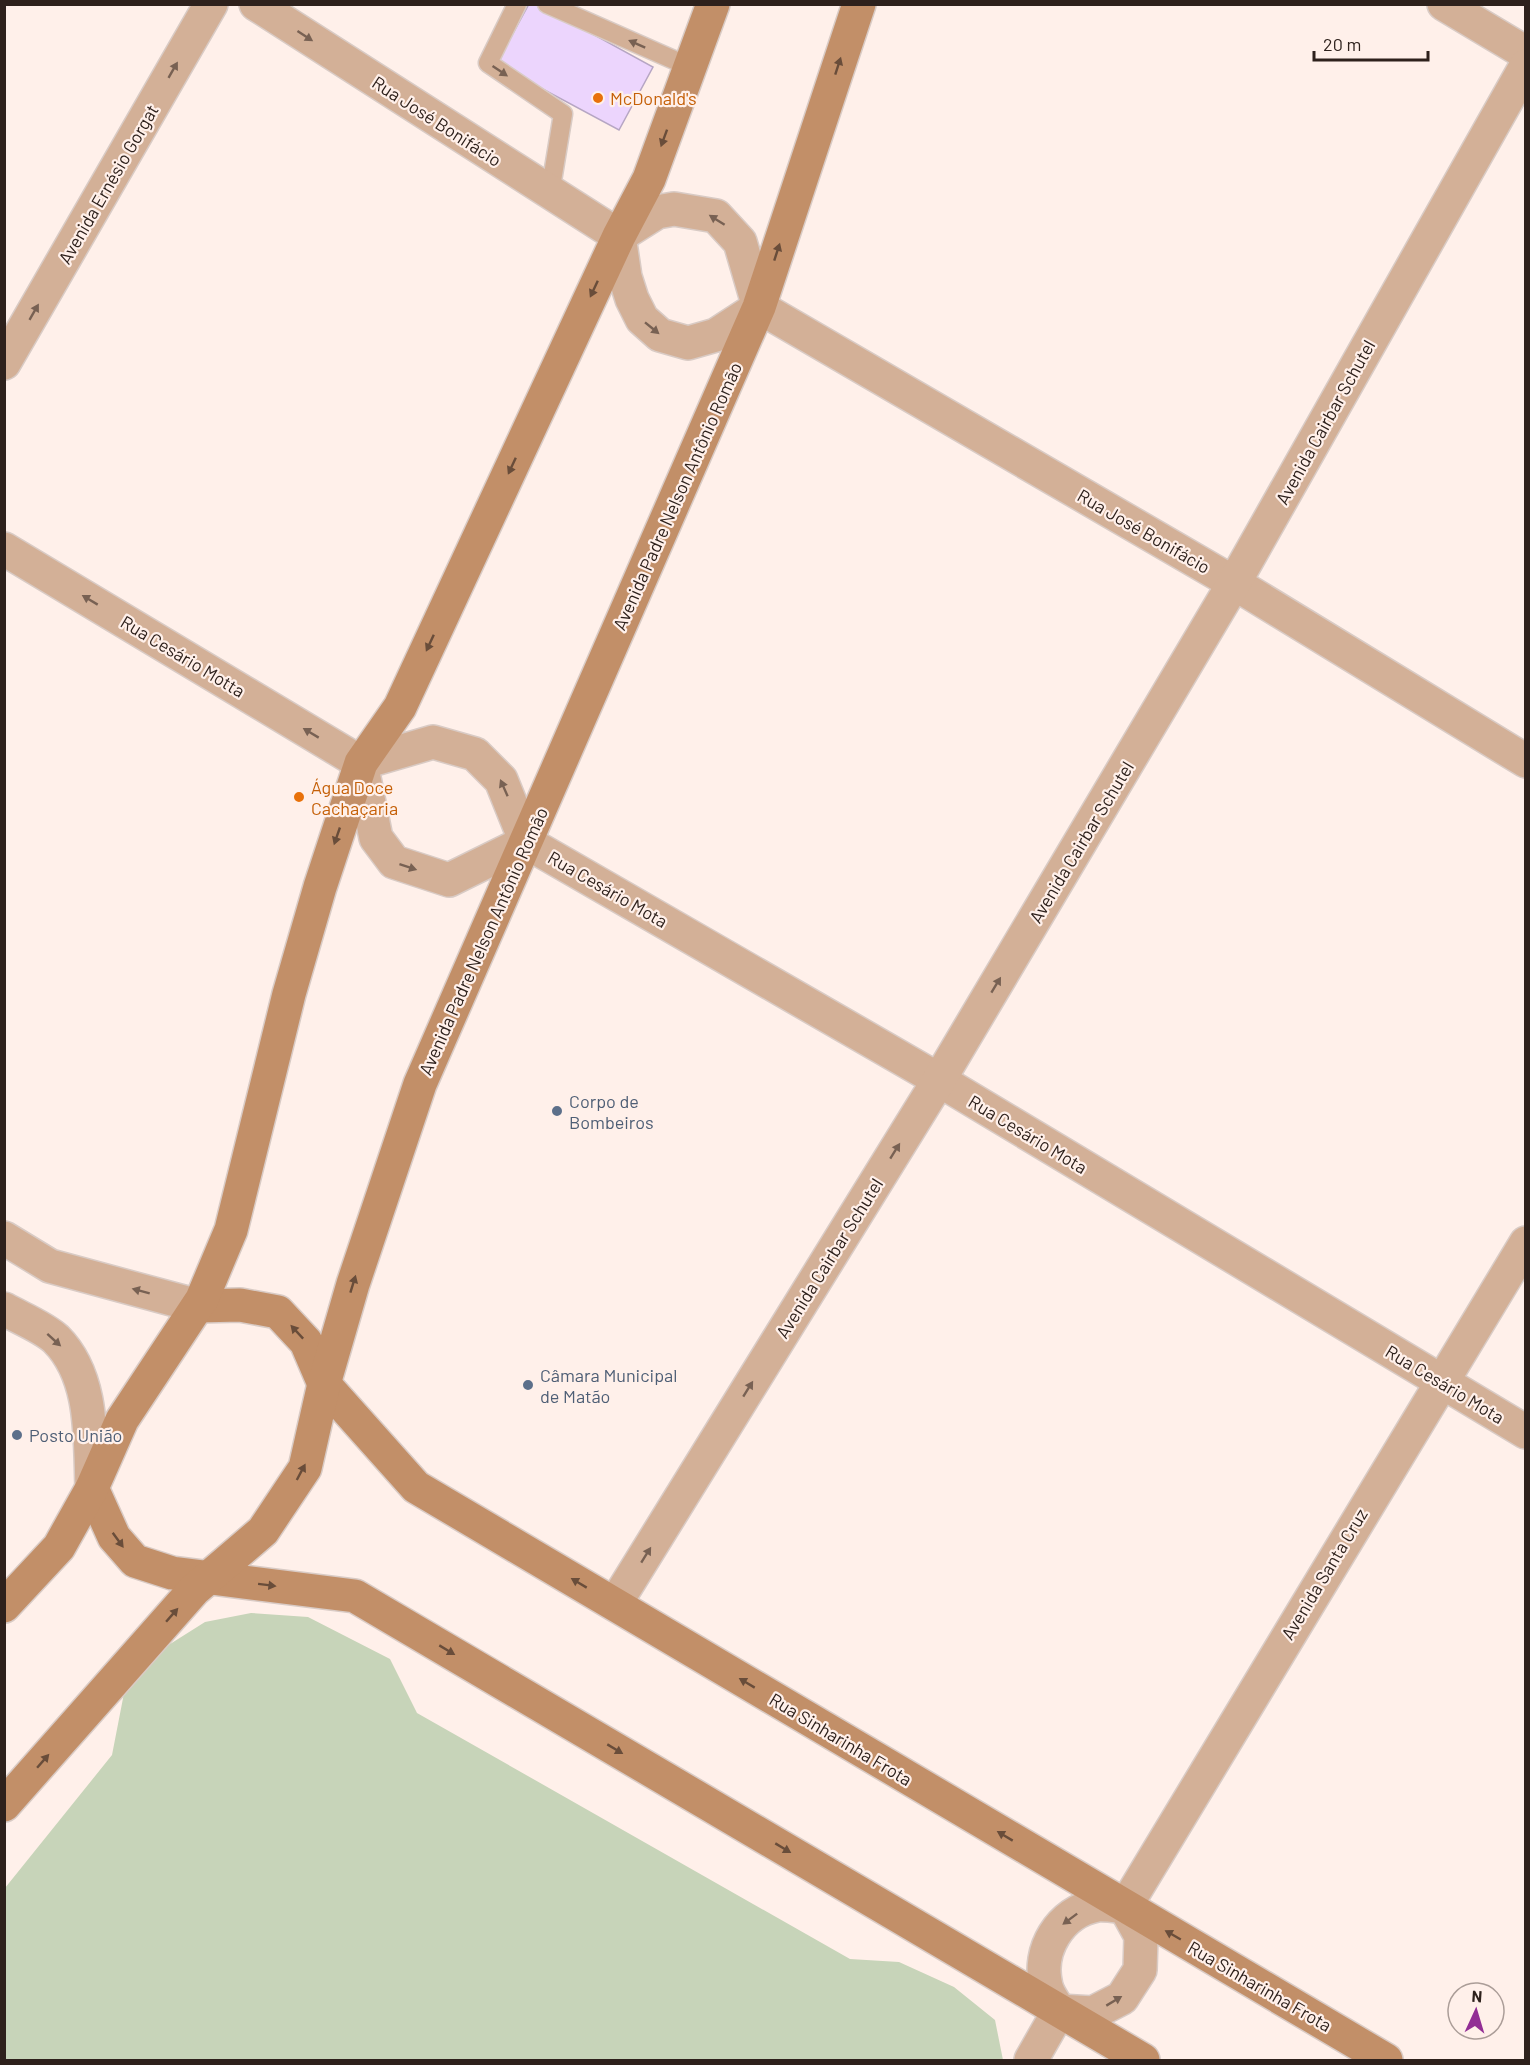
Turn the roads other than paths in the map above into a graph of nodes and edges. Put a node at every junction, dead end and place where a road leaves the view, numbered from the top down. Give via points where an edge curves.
1 (211, 4) edge
2 (256, 4) edge
3 (517, 4) edge
4 (547, 4) edge
5 (713, 4) edge
6 (859, 4) edge
7 (1444, 4) edge
8 (1526, 53) edge
9 (1526, 66) edge
10 (690, 67) junction
11 (550, 193) junction
12 (619, 236) junction
13 (759, 307) junction
14 (4, 363) edge
15 (4, 549) edge
16 (1234, 583) junction
17 (1526, 761) edge
18 (361, 763) junction
19 (526, 842) junction
20 (939, 1080) junction
21 (4, 1238) edge
22 (1526, 1243) edge
23 (198, 1306) junction
24 (4, 1309) edge
25 (1440, 1381) junction
26 (324, 1384) junction
27 (1526, 1432) edge
28 (92, 1488) junction
29 (209, 1578) junction
30 (615, 1604) junction
31 (4, 1606) edge
32 (4, 1805) edge
33 (1125, 1907) junction
34 (1059, 2011) junction
35 (1031, 2061) edge
36 (1143, 2061) edge
37 (1386, 2061) edge

14 -> 1 street, Avenida Ernésio Gorgat
2 -> 11 street, Rua José Bonifácio
3 -> 11 lane via 488,63 563,114
10 -> 4 lane
5 - 10 main road
13 -> 6 main road, Avenida Padre Nelson Antônio Romão
7 - 8 street
9 - 16 street, Avenida Cairbar Schutel
10 -> 12 main road via 648,179
11 - 12 street, Rua José Bonifácio
13 -> 12 street via 740,242 716,216 674,209 657,212
12 -> 13 street via 632,299 642,319 660,334 688,343 716,335
12 -> 18 main road via 400,706
13 - 16 street, Rua José Bonifácio
13 - 19 main road, Avenida Padre Nelson Antônio Romão
18 -> 15 street, Rua Cesário Motta
16 - 17 street, Rua José Bonifácio
20 -> 16 street, Avenida Cairbar Schutel
19 -> 18 street via 501,780 475,754 433,742
18 -> 19 street via 376,838 394,862 448,880
18 -> 23 main road via 289,994 231,1230
19 - 20 street, Rua Cesário Mota
26 -> 19 main road, Avenida Padre Nelson Antônio Romão via 420,1083
20 - 25 street, Rua Cesário Mota
30 -> 20 street, Avenida Cairbar Schutel
23 -> 21 street via 50,1266
22 - 25 street, Avenida Santa Cruz
26 -> 23 main road, Rua Sinharinha Frota via 306,1342 278,1312 240,1305
23 - 28 main road via 122,1420
24 -> 28 street via 56,1339 82,1376
25 - 27 street, Rua Cesário Mota
25 - 33 street, Avenida Santa Cruz
29 -> 26 main road, Avenida Padre Nelson Antônio Romão via 263,1531 305,1468
30 -> 26 main road, Rua Sinharinha Frota via 416,1487
28 -> 29 main road via 114,1537 135,1560 172,1573
28 - 31 main road via 59,1547
32 -> 29 main road, Avenida Padre Nelson Antônio Romão via 194,1590
29 -> 34 main road via 354,1596
33 -> 30 main road, Rua Sinharinha Frota
33 -> 34 street via 1098,1905 1072,1915 1053,1934 1044,1960 1046,1987
34 -> 33 street via 1092,2013 1122,1998 1140,1970 1141,1936
37 -> 33 main road, Rua Sinharinha Frota
34 - 35 street
34 - 36 main road

